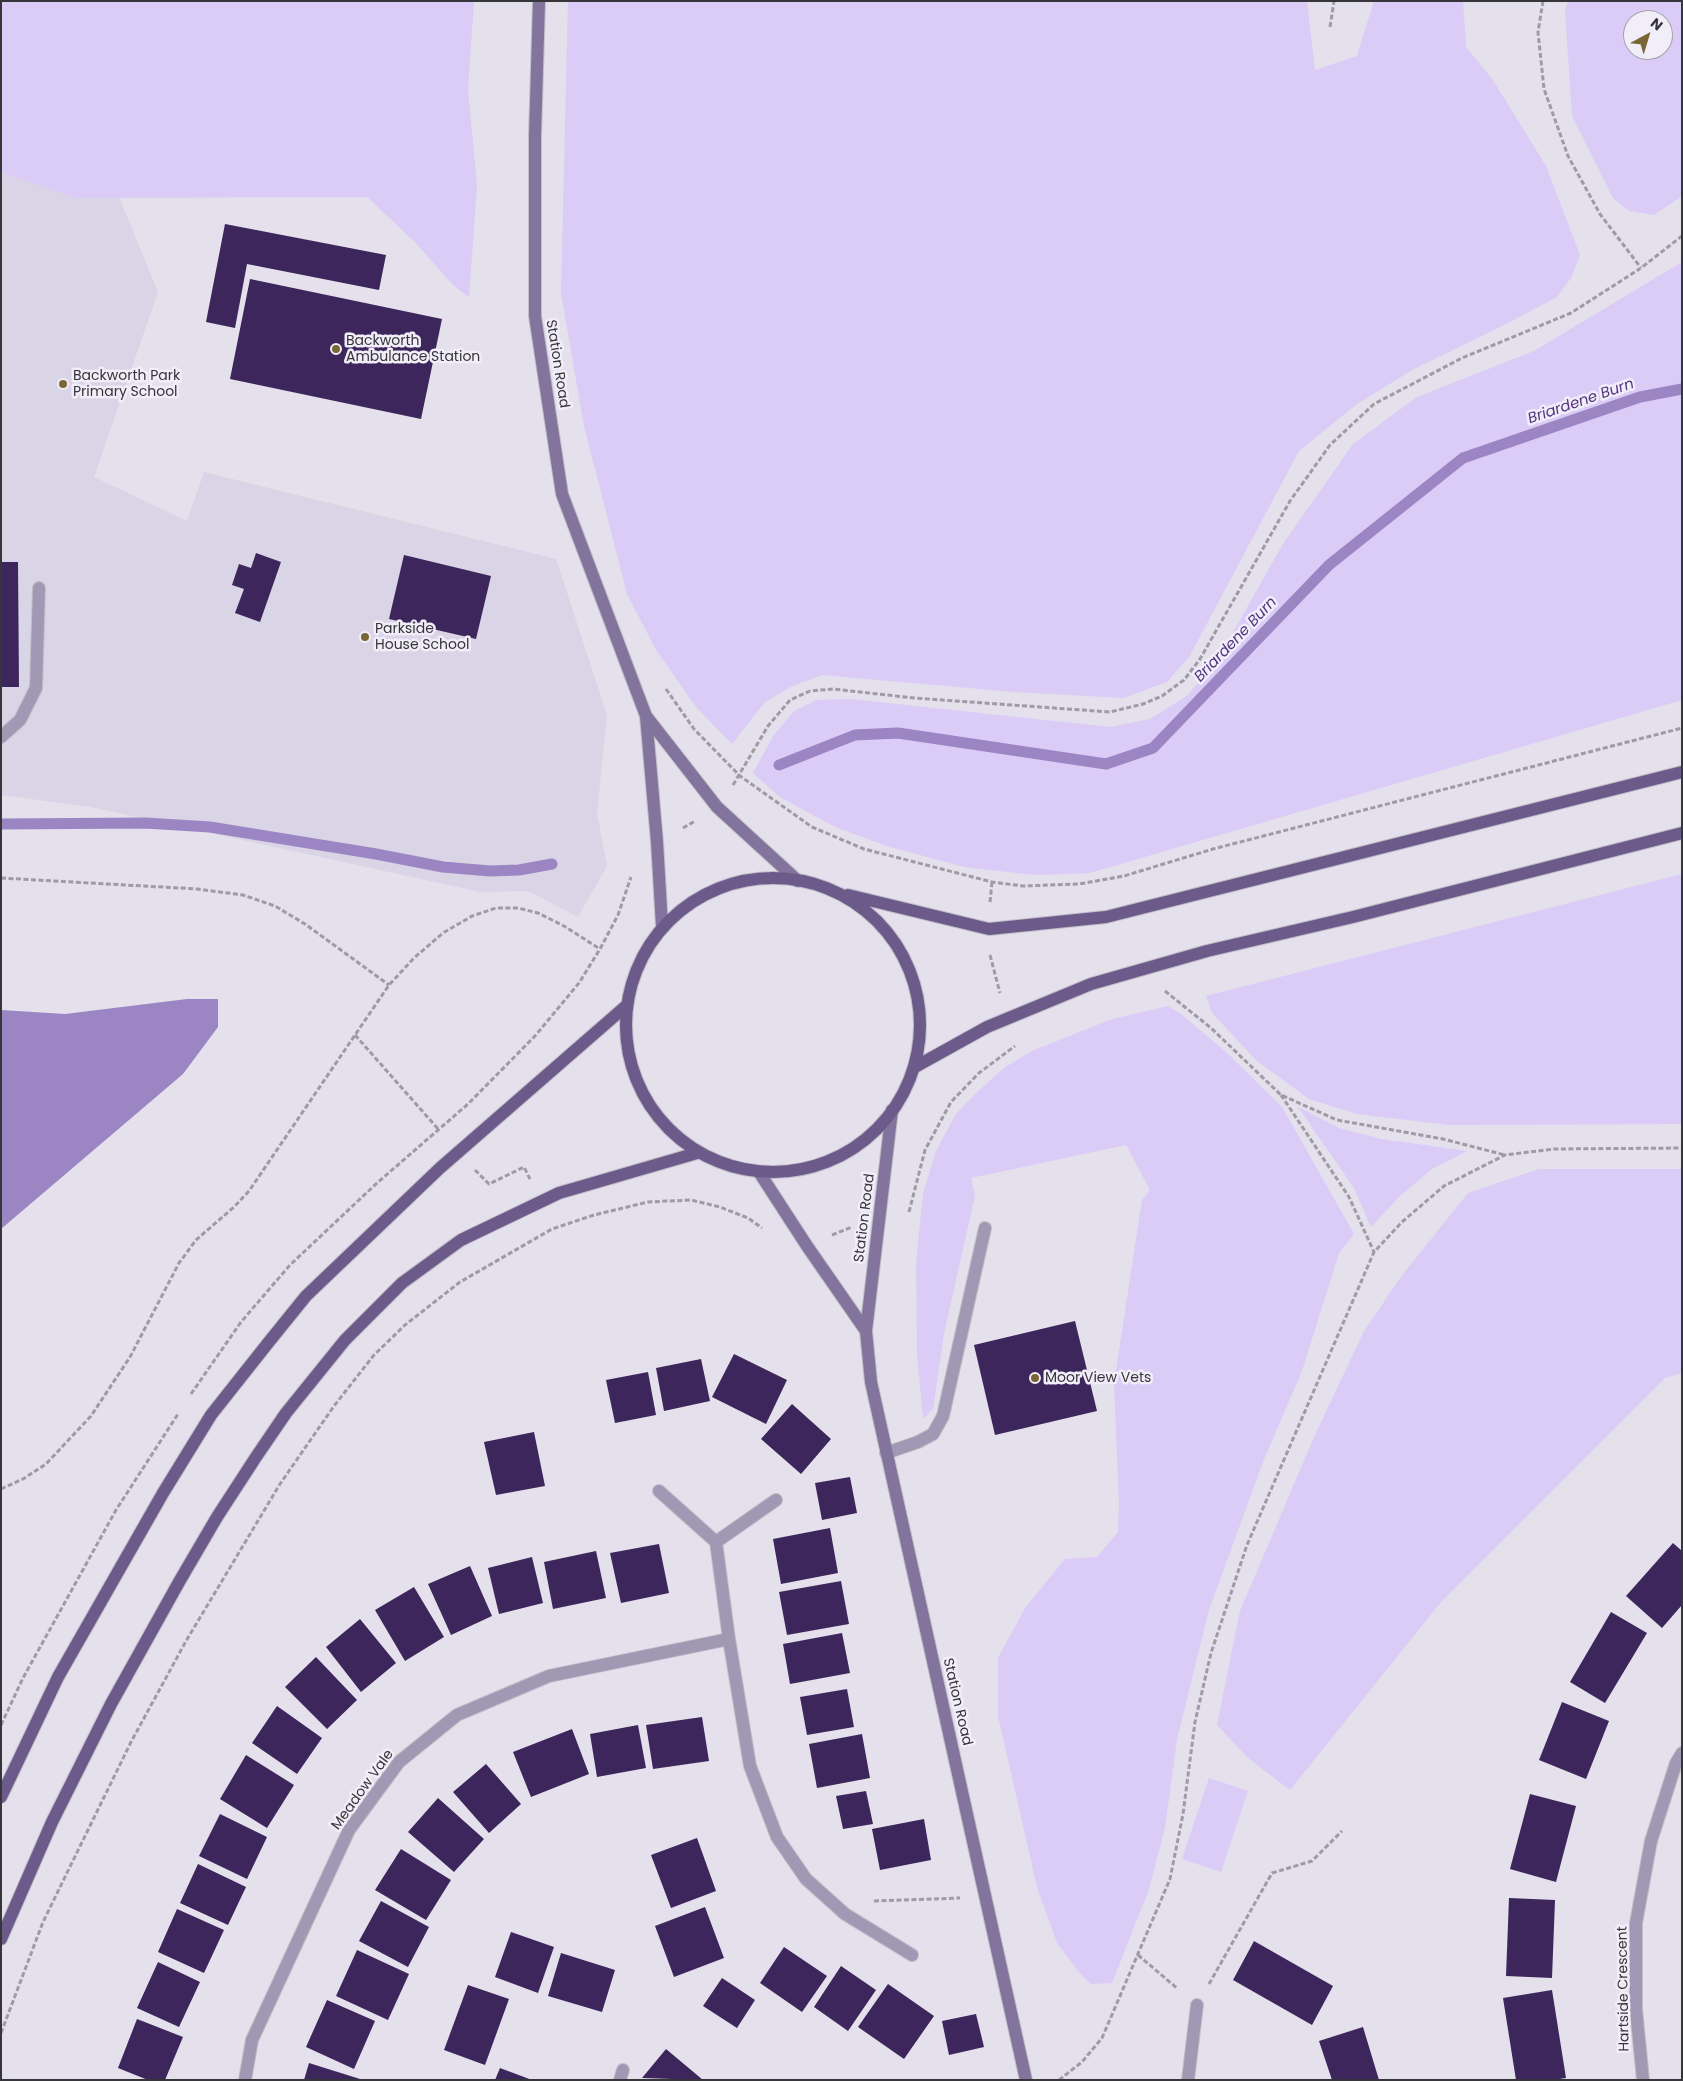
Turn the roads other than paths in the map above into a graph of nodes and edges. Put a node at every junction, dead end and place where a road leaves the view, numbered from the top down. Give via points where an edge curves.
1 (540, 1) edge
2 (40, 588) dead end
3 (646, 716) junction
4 (1, 737) edge
5 (1682, 772) edge
6 (1682, 833) edge
7 (798, 881) junction
8 (843, 894) junction
9 (662, 926) junction
10 (626, 1006) junction
11 (915, 1067) junction
12 (892, 1110) junction
13 (697, 1153) junction
14 (759, 1172) junction
15 (985, 1228) dead end
16 (866, 1330) junction
17 (886, 1453) junction
18 (659, 1491) dead end
19 (776, 1500) dead end
20 (716, 1542) junction
21 (729, 1639) junction
22 (1682, 1754) edge
23 (1, 1797) edge
24 (1, 1940) edge
25 (912, 1955) dead end
26 (1197, 2005) road end
27 (245, 2080) edge
28 (1026, 2080) edge
29 (1188, 2080) edge
30 (1643, 2080) edge

1 - 3 main road, Station Road via 535,136 535,316 562,494
2 - 4 street via 36,688 20,720
3 - 7 main road via 717,807
3 - 9 main road
5 - 8 main road via 1106,917 988,929
6 - 11 main road via 1207,951 1091,984 987,1027
7 - 8 main road
7 - 9 main road via 772,878 740,882 697,898
8 - 11 main road via 879,921 898,945 913,977 918,1009
9 - 10 main road via 644,952
10 - 13 main road via 625,1038 633,1074 655,1115
10 - 23 main road via 446,1162 346,1256 306,1296 262,1350 211,1415 163,1493 58,1677
11 - 12 main road
12 - 14 main road via 871,1135 845,1155 807,1169
12 - 16 main road, Station Road
13 - 14 main road via 724,1164
13 - 24 main road via 559,1192 461,1240 402,1283 345,1340 286,1413 188,1566 115,1696 48,1831
14 - 16 main road, Station Road
15 - 17 street via 943,1416 933,1434
16 - 17 main road, Station Road via 871,1382
17 - 28 main road, Station Road
18 - 20 street
19 - 20 street
20 - 21 street
21 - 25 street via 750,1766 777,1837 806,1879 845,1914
21 - 27 street, Meadow Vale via 549,1676 457,1715 399,1762 349,1830 252,2040
22 - 30 street, Hartside Crescent via 1676,1763 1651,1841 1636,1923 1636,2009
26 - 29 street

